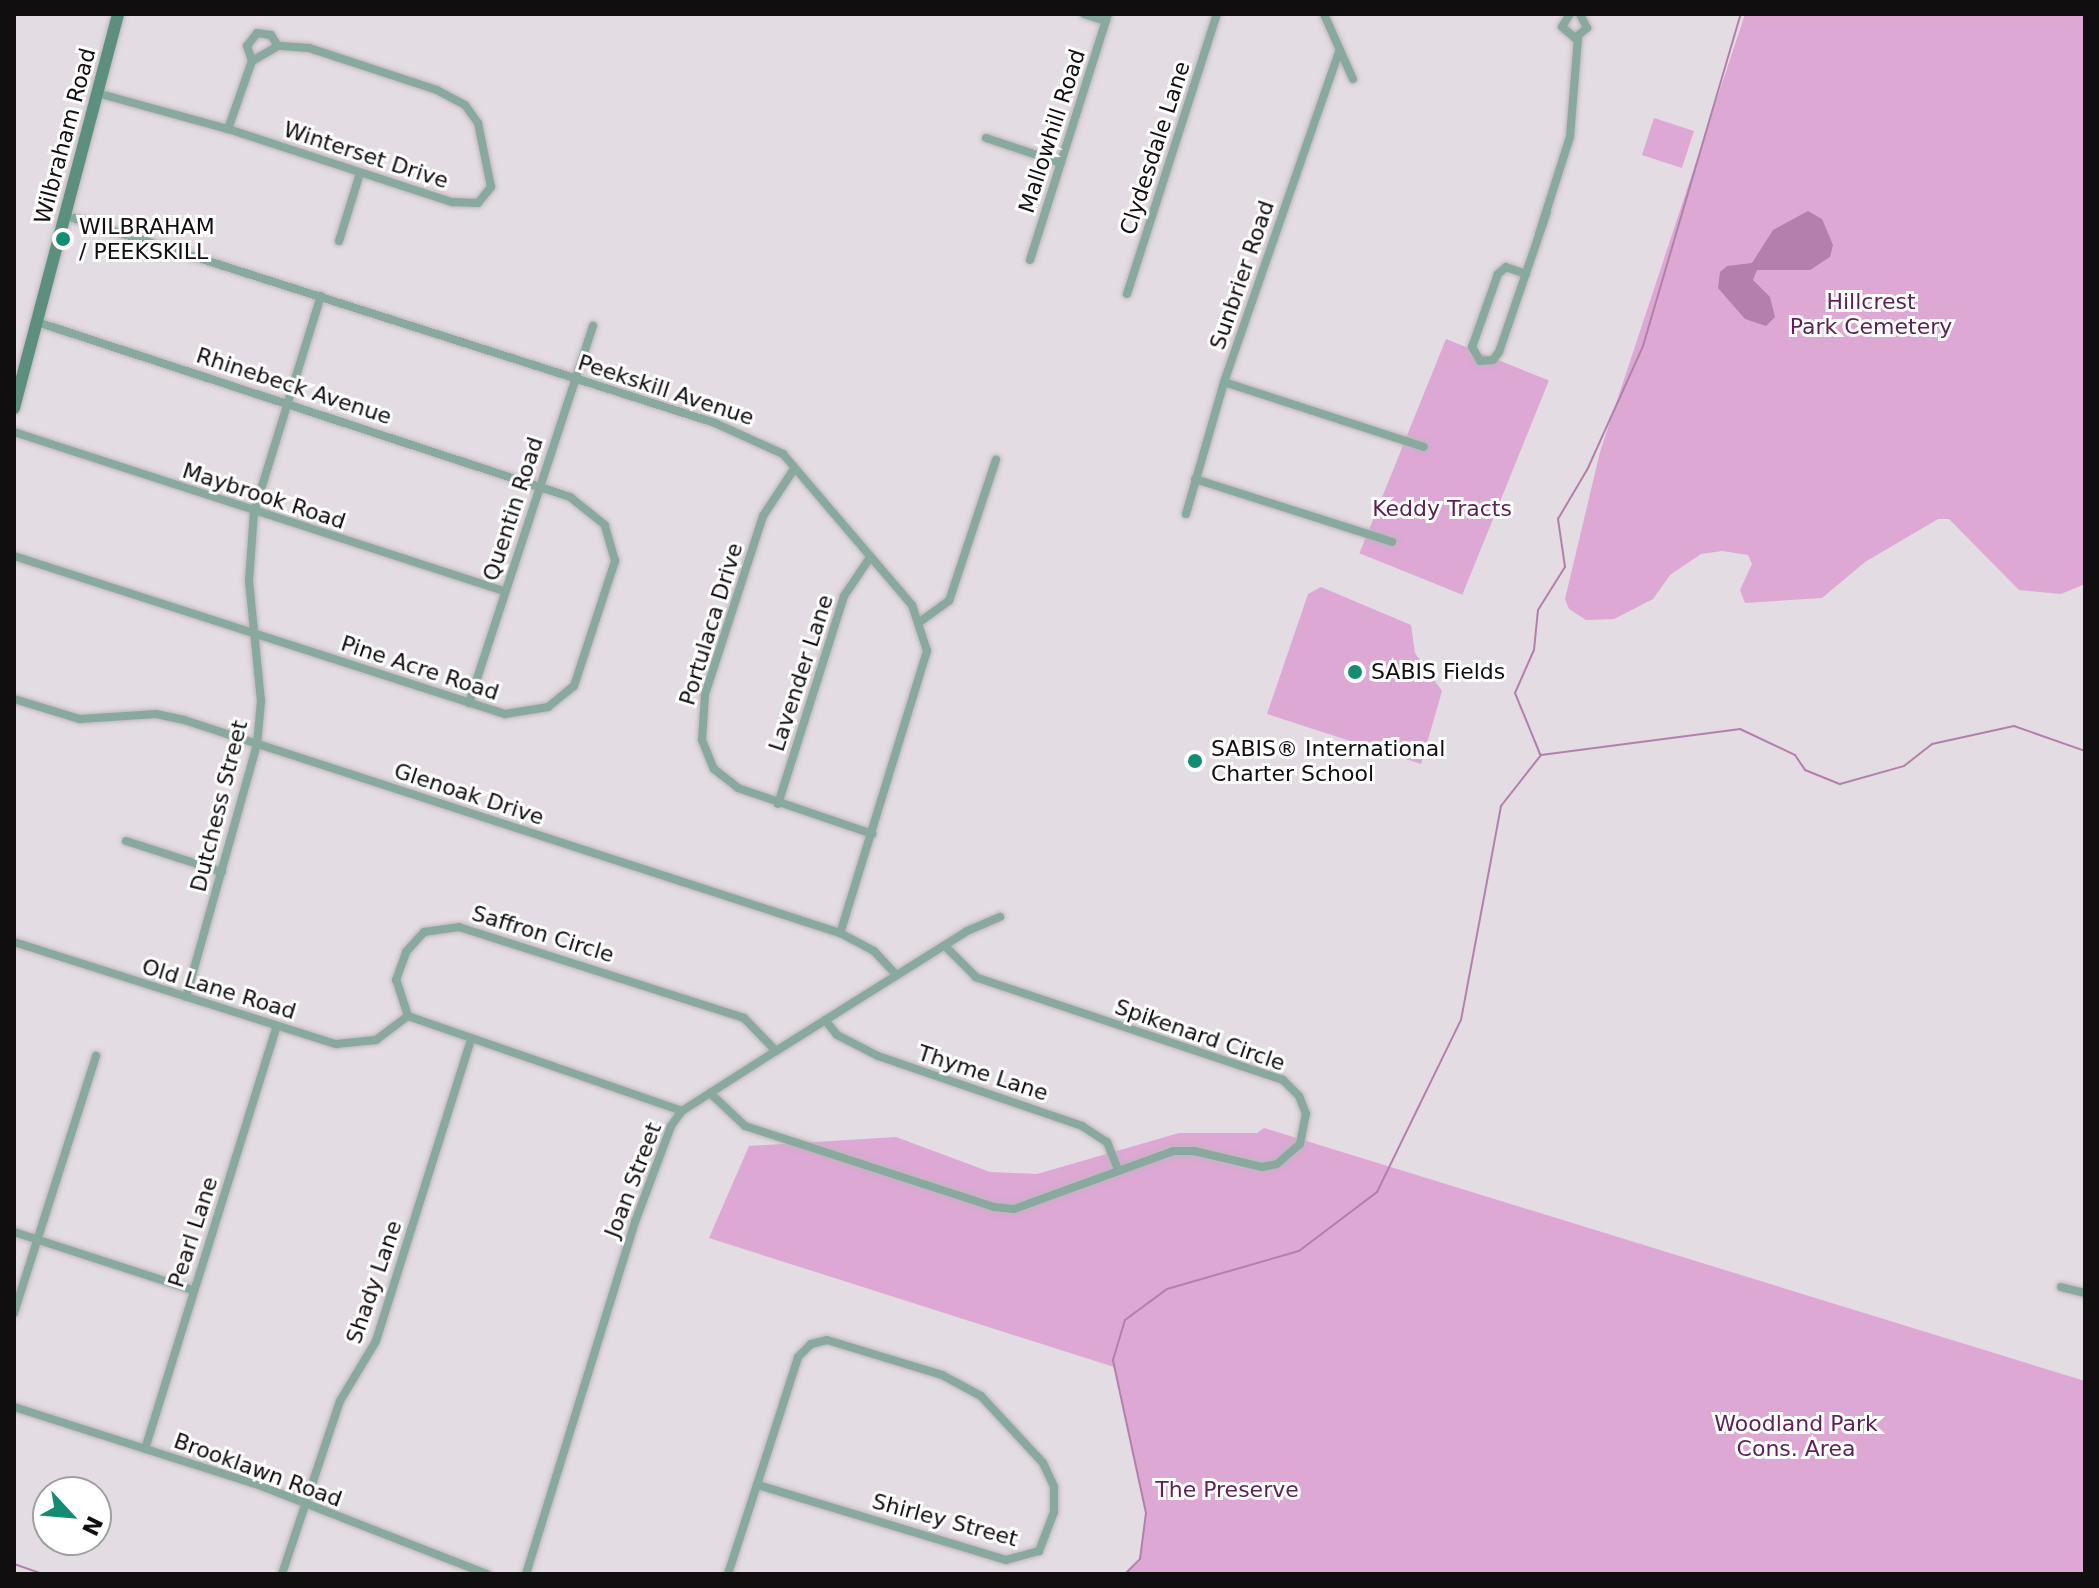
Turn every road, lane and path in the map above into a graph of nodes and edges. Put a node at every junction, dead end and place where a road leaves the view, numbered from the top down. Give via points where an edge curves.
1 (118, 14) edge
2 (1084, 14) edge
3 (1217, 14) edge
4 (1324, 14) edge
5 (1570, 14) edge
6 (1580, 14) edge
7 (1107, 18) edge
8 (1578, 37) junction
9 (278, 46) junction
10 (1339, 51) junction
11 (252, 61) junction
12 (1353, 79) dead end
13 (97, 93) junction
14 (228, 129) junction
15 (986, 138) dead end
16 (1061, 163) junction
17 (360, 173) junction
18 (64, 215) junction
19 (339, 241) dead end
20 (1030, 260) dead end
21 (1526, 274) junction
22 (1127, 294) dead end
23 (321, 296) junction
24 (37, 322) junction
25 (593, 326) dead end
26 (573, 379) junction
27 (1224, 382) junction
28 (286, 401) junction
29 (14, 408) edge
30 (14, 432) edge
31 (1424, 447) dead end
32 (996, 460) dead end
33 (794, 469) junction
34 (1195, 479) junction
35 (540, 487) junction
36 (254, 512) junction
37 (1186, 514) dead end
38 (1392, 542) dead end
39 (14, 556) edge
40 (869, 559) junction
41 (504, 591) junction
42 (921, 621) junction
43 (252, 633) junction
44 (14, 699) edge
45 (469, 703) junction
46 (257, 745) junction
47 (778, 804) junction
48 (872, 834) junction
49 (126, 841) dead end
50 (222, 872) junction
51 (1000, 917) dead end
52 (840, 933) junction
53 (14, 942) edge
54 (945, 946) junction
55 (896, 975) junction
56 (186, 997) junction
57 (408, 1016) junction
58 (825, 1020) junction
59 (277, 1026) junction
60 (471, 1040) junction
61 (776, 1051) junction
62 (96, 1056) dead end
63 (710, 1093) junction
64 (682, 1111) junction
65 (1118, 1169) junction
66 (14, 1232) edge
67 (37, 1240) junction
68 (2061, 1287) dead end
69 (193, 1290) junction
70 (2085, 1293) edge
71 (14, 1313) edge
72 (14, 1407) edge
73 (145, 1449) junction
74 (757, 1485) junction
75 (303, 1503) junction
76 (282, 1574) edge
77 (487, 1574) edge
78 (526, 1574) edge
79 (728, 1574) edge

1 - 13 main road, Wilbraham Road
2 - 7 street
3 - 22 street, Clydesdale Lane
4 - 10 street
5 - 8 street via 1563,31
6 - 8 street via 1587,25
7 - 16 street, Mallowhill Road
8 - 21 street via 1570,137
9 - 11 street
9 - 11 street, Winterset Drive via 271,35 257,33 247,46
9 - 17 street, Winterset Drive via 309,48 437,90 465,105 478,123 491,187 478,203 452,202
10 - 12 street
10 - 27 street, Sunbrier Road
11 - 14 street, Winterset Drive
13 - 14 street, Winterset Drive
13 - 18 main road, Wilbraham Road
14 - 17 street, Winterset Drive
15 - 16 street
16 - 20 street, Mallowhill Road
17 - 19 street
18 - 23 street, Peekskill Avenue
18 - 24 main road, Wilbraham Road
21 - 21 street via 1499,352 1489,362 1480,361 1472,347 1498,274 1506,267
23 - 26 street, Peekskill Avenue
23 - 28 street, Dutchess Street
24 - 28 street, Rhinebeck Avenue
24 - 29 main road, Wilbraham Road
25 - 26 street, Quentin Road
26 - 33 street, Peekskill Avenue via 751,436 778,450
26 - 35 street, Quentin Road
27 - 31 street
27 - 34 street, Sunbrier Road
28 - 35 street, Rhinebeck Avenue
28 - 36 street, Dutchess Street
30 - 36 street, Maybrook Road
32 - 42 street via 949,601
33 - 40 street, Peekskill Avenue
33 - 47 street, Portulaca Drive via 763,516 700,722 714,769 738,788
34 - 37 street, Sunbrier Road
34 - 38 street
35 - 41 street, Quentin Road
35 - 45 street, Pine Acre Road via 592,509 613,542 613,571 587,655 574,686 548,707 505,714
36 - 41 street, Maybrook Road
36 - 43 street, Dutchess Street
39 - 43 street, Pine Acre Road
40 - 42 street, Peekskill Avenue
40 - 47 street, Lavender Lane via 844,596
41 - 45 street, Quentin Road
42 - 48 street via 925,670
43 - 45 street, Pine Acre Road
43 - 46 street, Dutchess Street via 261,701
44 - 46 street, Glenoak Drive via 80,719 156,714
46 - 50 street, Dutchess Street
46 - 52 street, Glenoak Drive
47 - 48 street, Portulaca Drive
48 - 52 street
49 - 50 street
50 - 56 street, Dutchess Street
51 - 54 street, Joan Street
52 - 55 street, Glenoak Drive via 874,951
53 - 56 street, Old Lane Road
54 - 55 street, Joan Street
54 - 65 street, Spikenard Circle via 976,977 1283,1080 1299,1096 1306,1114 1300,1144 1277,1164 1246,1165 1203,1152 1173,1151
55 - 58 street, Joan Street
56 - 59 street, Old Lane Road
57 - 59 street, Old Lane Road via 383,1036 353,1045
57 - 60 street
57 - 61 street, Saffron Circle via 396,980 406,952 424,932 459,927 744,1018
58 - 61 street, Joan Street
58 - 65 street, Thyme Lane via 837,1035 878,1056 1082,1126 1107,1142
59 - 69 street, Pearl Lane
60 - 64 street
60 - 75 street, Shady Lane via 376,1341 340,1401
61 - 63 street, Joan Street
62 - 67 street
63 - 64 street, Joan Street
63 - 65 street, Spikenard Circle via 745,1126 994,1207 1039,1203
64 - 78 street, Joan Street via 663,1142 635,1222
66 - 67 street
67 - 69 street
67 - 71 street
68 - 70 street
69 - 73 street, Pearl Lane
72 - 73 street, Brooklawn Road
73 - 75 street, Brooklawn Road
74 - 74 street, Shirley Street via 798,1357 811,1344 827,1340 942,1375 981,1396 1043,1463 1054,1487 1054,1512 1039,1551 1022,1560 1006,1560
74 - 79 street, Shirley Street
75 - 76 street, Shady Lane
75 - 77 street, Brooklawn Road

